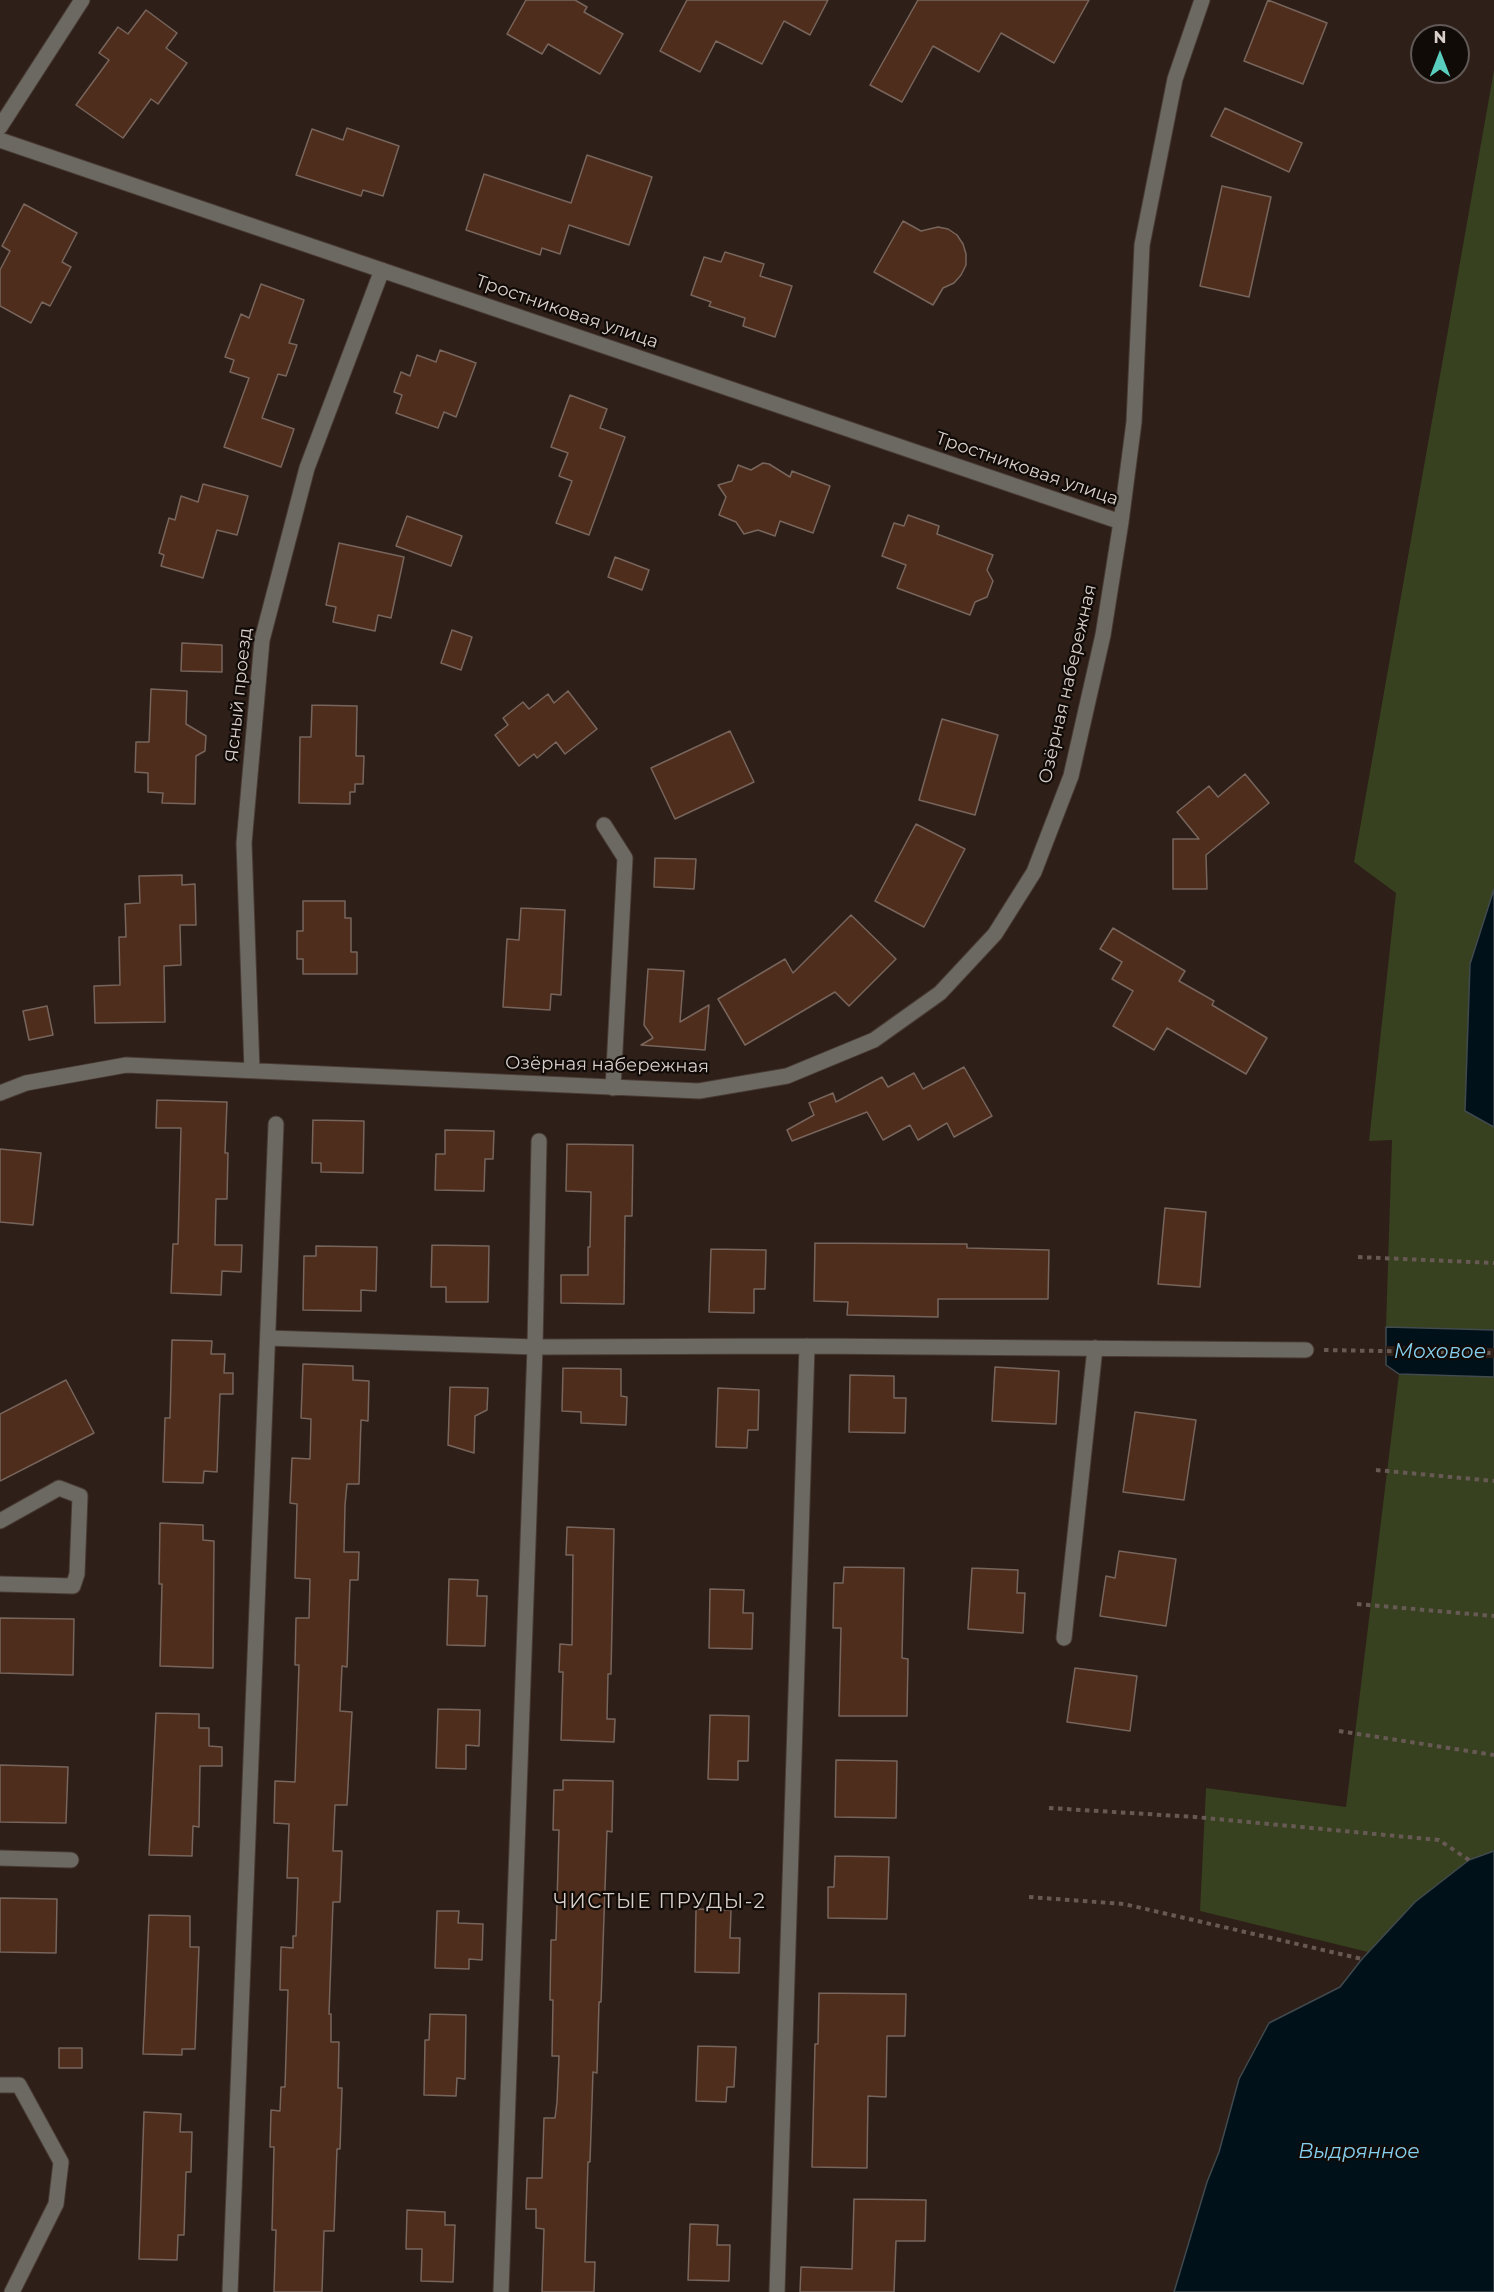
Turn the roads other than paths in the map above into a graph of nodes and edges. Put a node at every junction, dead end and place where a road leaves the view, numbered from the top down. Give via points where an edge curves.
1 (82, 0) edge
2 (1202, 0) edge
3 (0, 127) edge
4 (0, 140) edge
5 (382, 270) junction
6 (1121, 522) junction
7 (604, 825) dead end
8 (252, 1070) junction
9 (613, 1088) junction
10 (0, 1093) edge
11 (276, 1124) dead end
12 (539, 1141) dead end
13 (268, 1338) junction
14 (807, 1346) junction
15 (535, 1347) junction
16 (1095, 1348) junction
17 (1305, 1350) road end
18 (0, 1521) edge
19 (0, 1584) edge
20 (1064, 1638) dead end
21 (0, 1858) edge
22 (71, 1860) dead end
23 (0, 2085) edge
24 (12, 2292) edge
25 (230, 2292) edge
26 (501, 2292) edge
27 (777, 2292) edge

1 - 3 street
2 - 6 street, Озёрная набережная via 1175,79 1142,245 1134,422
4 - 5 street, Тростниковая улица
5 - 6 street, Тростниковая улица
5 - 8 street, Ясный проезд via 307,468 262,640 244,843
6 - 9 street, Озёрная набережная via 1103,635 1071,776 1034,872 995,934 940,993 874,1040 787,1076 699,1091
7 - 9 street via 625,858
8 - 9 street, Озёрная набережная
8 - 10 street, Озёрная набережная via 126,1065 26,1083
11 - 13 street
12 - 15 street
13 - 15 street
13 - 25 street
14 - 15 street
14 - 16 street
14 - 27 street
15 - 26 street
16 - 17 street
16 - 20 street
18 - 19 street via 59,1488 80,1496 77,1574 73,1586
21 - 22 street
23 - 24 street via 19,2085 61,2162 56,2204

